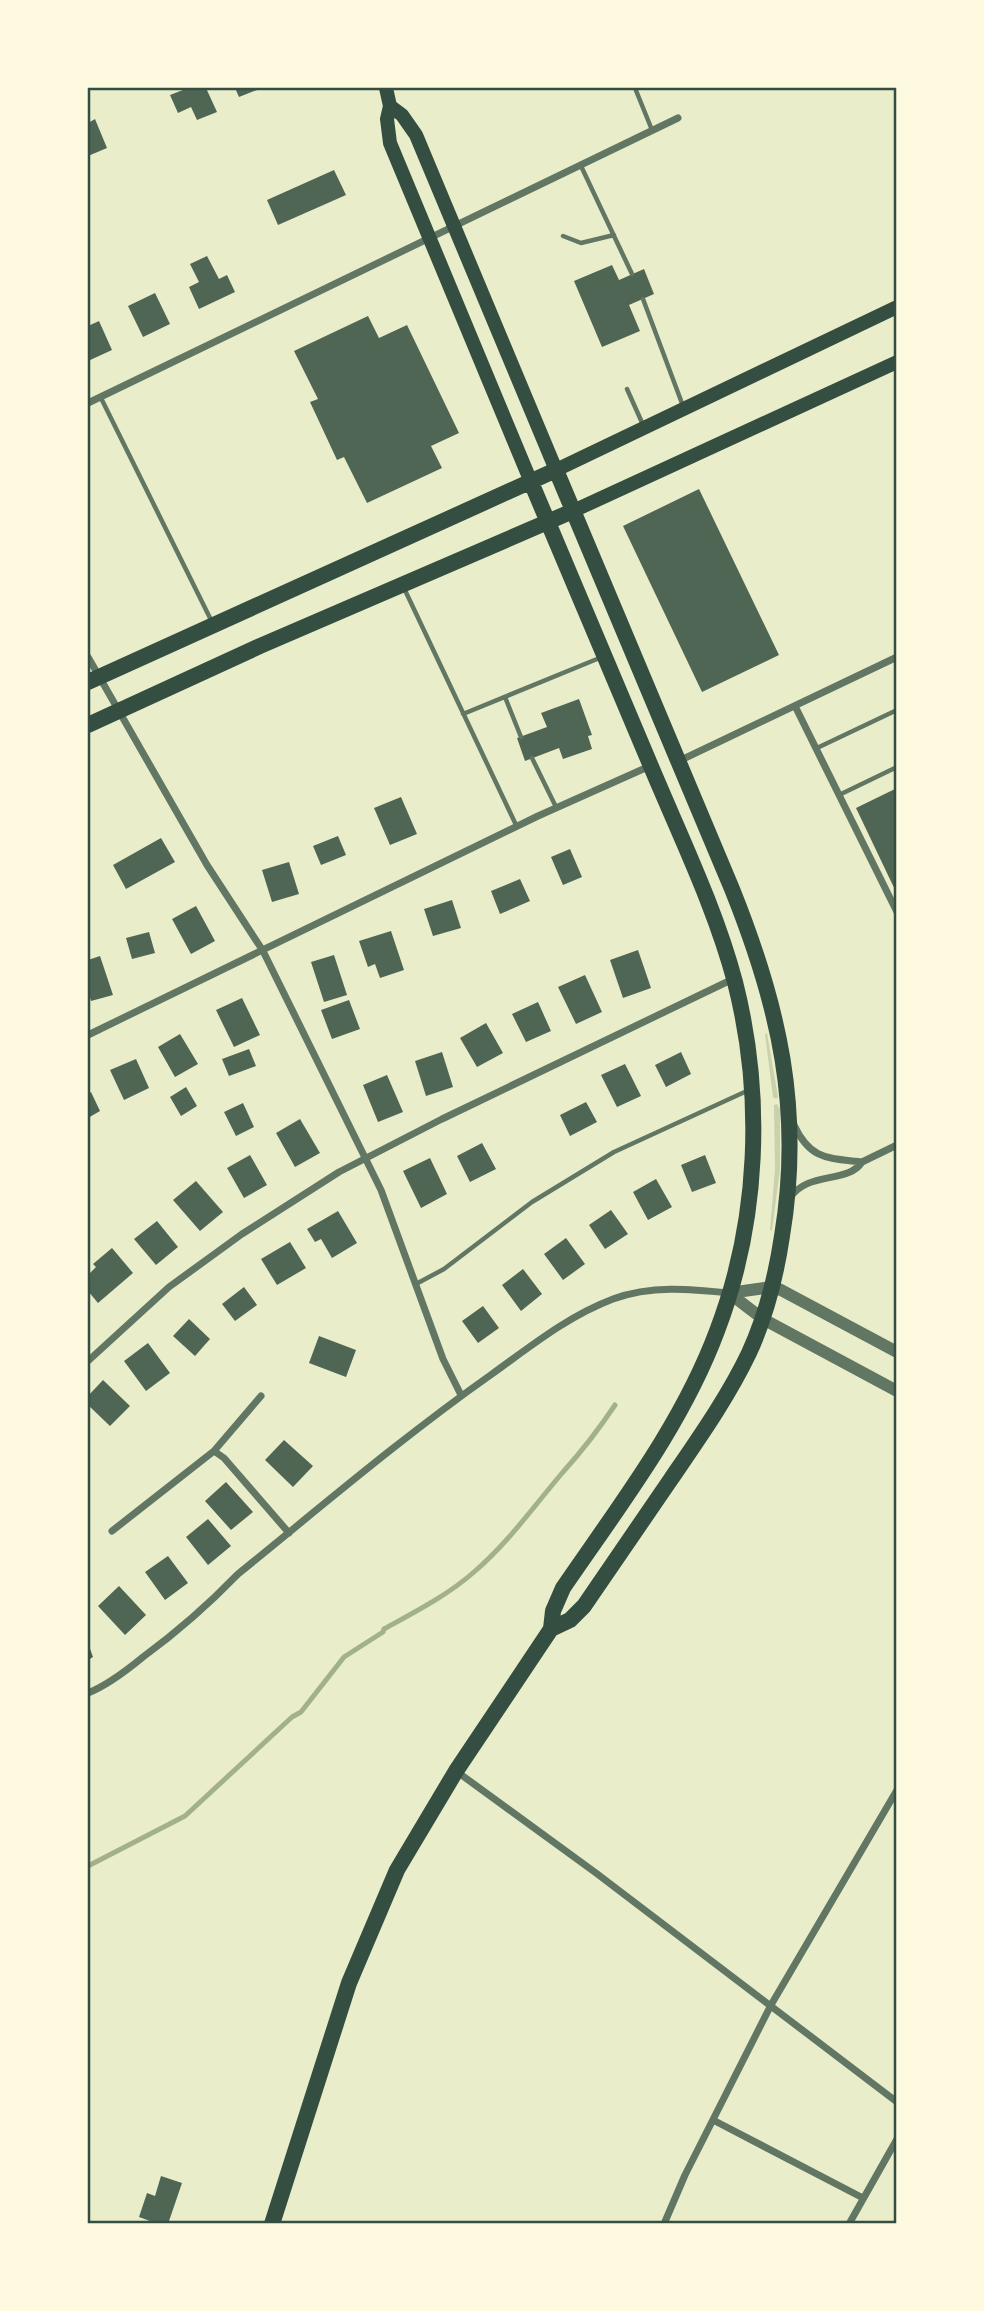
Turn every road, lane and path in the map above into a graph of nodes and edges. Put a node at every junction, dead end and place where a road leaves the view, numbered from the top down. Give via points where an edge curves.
1 (386, 88) edge
2 (635, 88) edge
3 (390, 106) junction
4 (678, 118) dead end
5 (652, 130) junction
6 (581, 166) junction
7 (453, 226) junction
8 (614, 235) junction
9 (563, 236) dead end
10 (429, 237) junction
11 (632, 274) dead end
12 (643, 299) dead end
13 (897, 307) edge
14 (897, 362) edge
15 (627, 389) dead end
16 (100, 397) junction
17 (88, 403) edge
18 (684, 409) junction
19 (644, 428) junction
20 (556, 470) junction
21 (531, 482) junction
22 (573, 511) junction
23 (548, 522) junction
24 (403, 586) junction
25 (214, 625) junction
26 (604, 656) junction
27 (88, 657) edge
28 (897, 657) edge
29 (93, 680) edge
30 (505, 697) junction
31 (795, 706) junction
32 (897, 710) edge
33 (117, 711) junction
34 (463, 714) junction
35 (88, 725) edge
36 (521, 737) dead end
37 (816, 748) junction
38 (532, 758) dead end
39 (678, 762) junction
40 (650, 765) junction
41 (897, 767) edge
42 (839, 795) junction
43 (556, 807) junction
44 (517, 827) junction
45 (897, 912) edge
46 (263, 951) junction
47 (734, 979) junction
48 (88, 1035) edge
49 (751, 1089) junction
50 (790, 1114) junction
51 (897, 1145) edge
52 (367, 1158) junction
53 (862, 1162) junction
54 (786, 1207) junction
55 (415, 1285) junction
56 (772, 1287) junction
57 (729, 1293) junction
58 (763, 1319) junction
59 (897, 1352) edge
60 (88, 1361) edge
61 (897, 1391) edge
62 (461, 1395) junction
63 (261, 1396) dead end
64 (214, 1451) junction
65 (112, 1531) dead end
66 (289, 1533) junction
67 (551, 1629) junction
68 (88, 1693) edge
69 (456, 1772) junction
70 (897, 1790) edge
71 (771, 2005) junction
72 (897, 2102) edge
73 (713, 2120) junction
74 (897, 2139) edge
75 (863, 2198) junction
76 (272, 2224) edge
77 (664, 2224) edge
78 (849, 2224) edge

1 - 3 main road
2 - 5 lane
3 - 7 main road via 416,135
3 - 10 main road via 390,142
4 - 5 street
5 - 6 street
6 - 7 street
6 - 8 lane
7 - 10 street
7 - 20 main road
8 - 9 lane via 581,243
8 - 11 lane
10 - 16 street
10 - 21 main road
12 - 18 lane
13 - 18 main road
14 - 22 main road
15 - 19 lane
16 - 17 street
16 - 25 lane
18 - 19 main road
19 - 20 main road
20 - 21 main road
20 - 22 main road
21 - 23 main road
21 - 25 main road
22 - 23 main road
22 - 39 main road
23 - 24 main road
23 - 26 main road
24 - 33 main road
24 - 34 lane
25 - 29 main road
26 - 30 lane
26 - 40 main road
27 - 29 street
28 - 31 street
29 - 33 street
30 - 34 lane
30 - 36 lane
31 - 37 street
31 - 39 street
32 - 37 lane
33 - 35 main road
33 - 46 street
34 - 44 lane
37 - 42 street
38 - 43 lane
39 - 50 main road via 763,973 781,1048
40 - 43 street
40 - 47 main road via 708,902
41 - 42 lane
42 - 45 street
43 - 44 street
44 - 46 street
46 - 48 street
46 - 52 street
47 - 49 main road
47 - 52 street
49 - 55 lane via 614,1152 532,1202 444,1269
49 - 57 main road via 749,1196
50 - 53 street via 798,1134 816,1152 840,1162
50 - 54 main road
51 - 53 street
52 - 55 street
52 - 60 street via 242,1234 169,1287
53 - 54 street via 852,1171 802,1185
54 - 56 main road
55 - 62 street
56 - 57 street
56 - 58 main road
56 - 59 street
57 - 58 street
57 - 62 street via 671,1289 615,1299 567,1320
57 - 67 main road via 688,1398 563,1588
58 - 61 street
58 - 67 main road via 724,1398 584,1606
62 - 66 street
63 - 64 street
64 - 65 street
64 - 66 street
66 - 68 street via 162,1643
67 - 69 main road
69 - 71 street
69 - 76 main road via 397,1870 373,1923 349,1983
70 - 71 street
71 - 72 street
71 - 73 street
73 - 75 street
73 - 77 street
74 - 75 street
75 - 78 street

